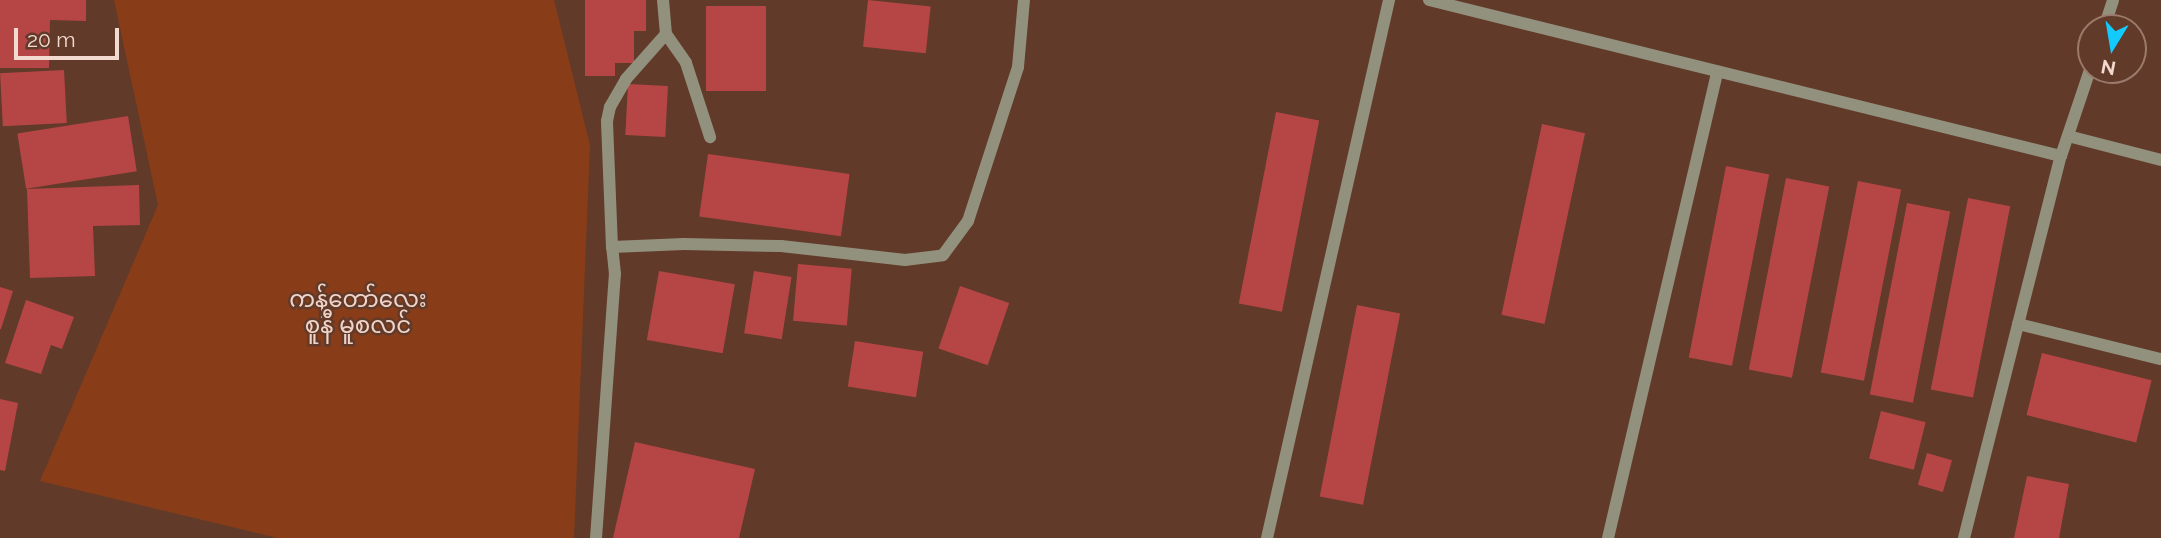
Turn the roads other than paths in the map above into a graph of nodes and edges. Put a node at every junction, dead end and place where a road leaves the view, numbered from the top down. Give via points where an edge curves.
1 (663, 0) edge
2 (1024, 0) edge
3 (1389, 0) edge
4 (1429, 0) edge
5 (666, 34) junction
6 (1717, 72) junction
7 (2085, 84) edge
8 (2068, 136) junction
9 (710, 137) dead end
10 (2061, 156) junction
11 (2161, 160) edge
12 (612, 247) junction
13 (2018, 324) junction
14 (2161, 359) edge
15 (1272, 537) edge
16 (596, 538) edge
17 (1608, 538) edge
18 (1964, 538) edge

1 - 5 street
2 - 12 street via 1018,66 968,221 943,255 905,260 780,246
3 - 15 street
4 - 6 street
5 - 9 street via 686,63
5 - 12 street via 626,79 610,107
6 - 10 street
6 - 17 street
7 - 8 street
8 - 10 street
8 - 11 street
10 - 13 street
12 - 16 street via 615,274
13 - 14 street
13 - 18 street

